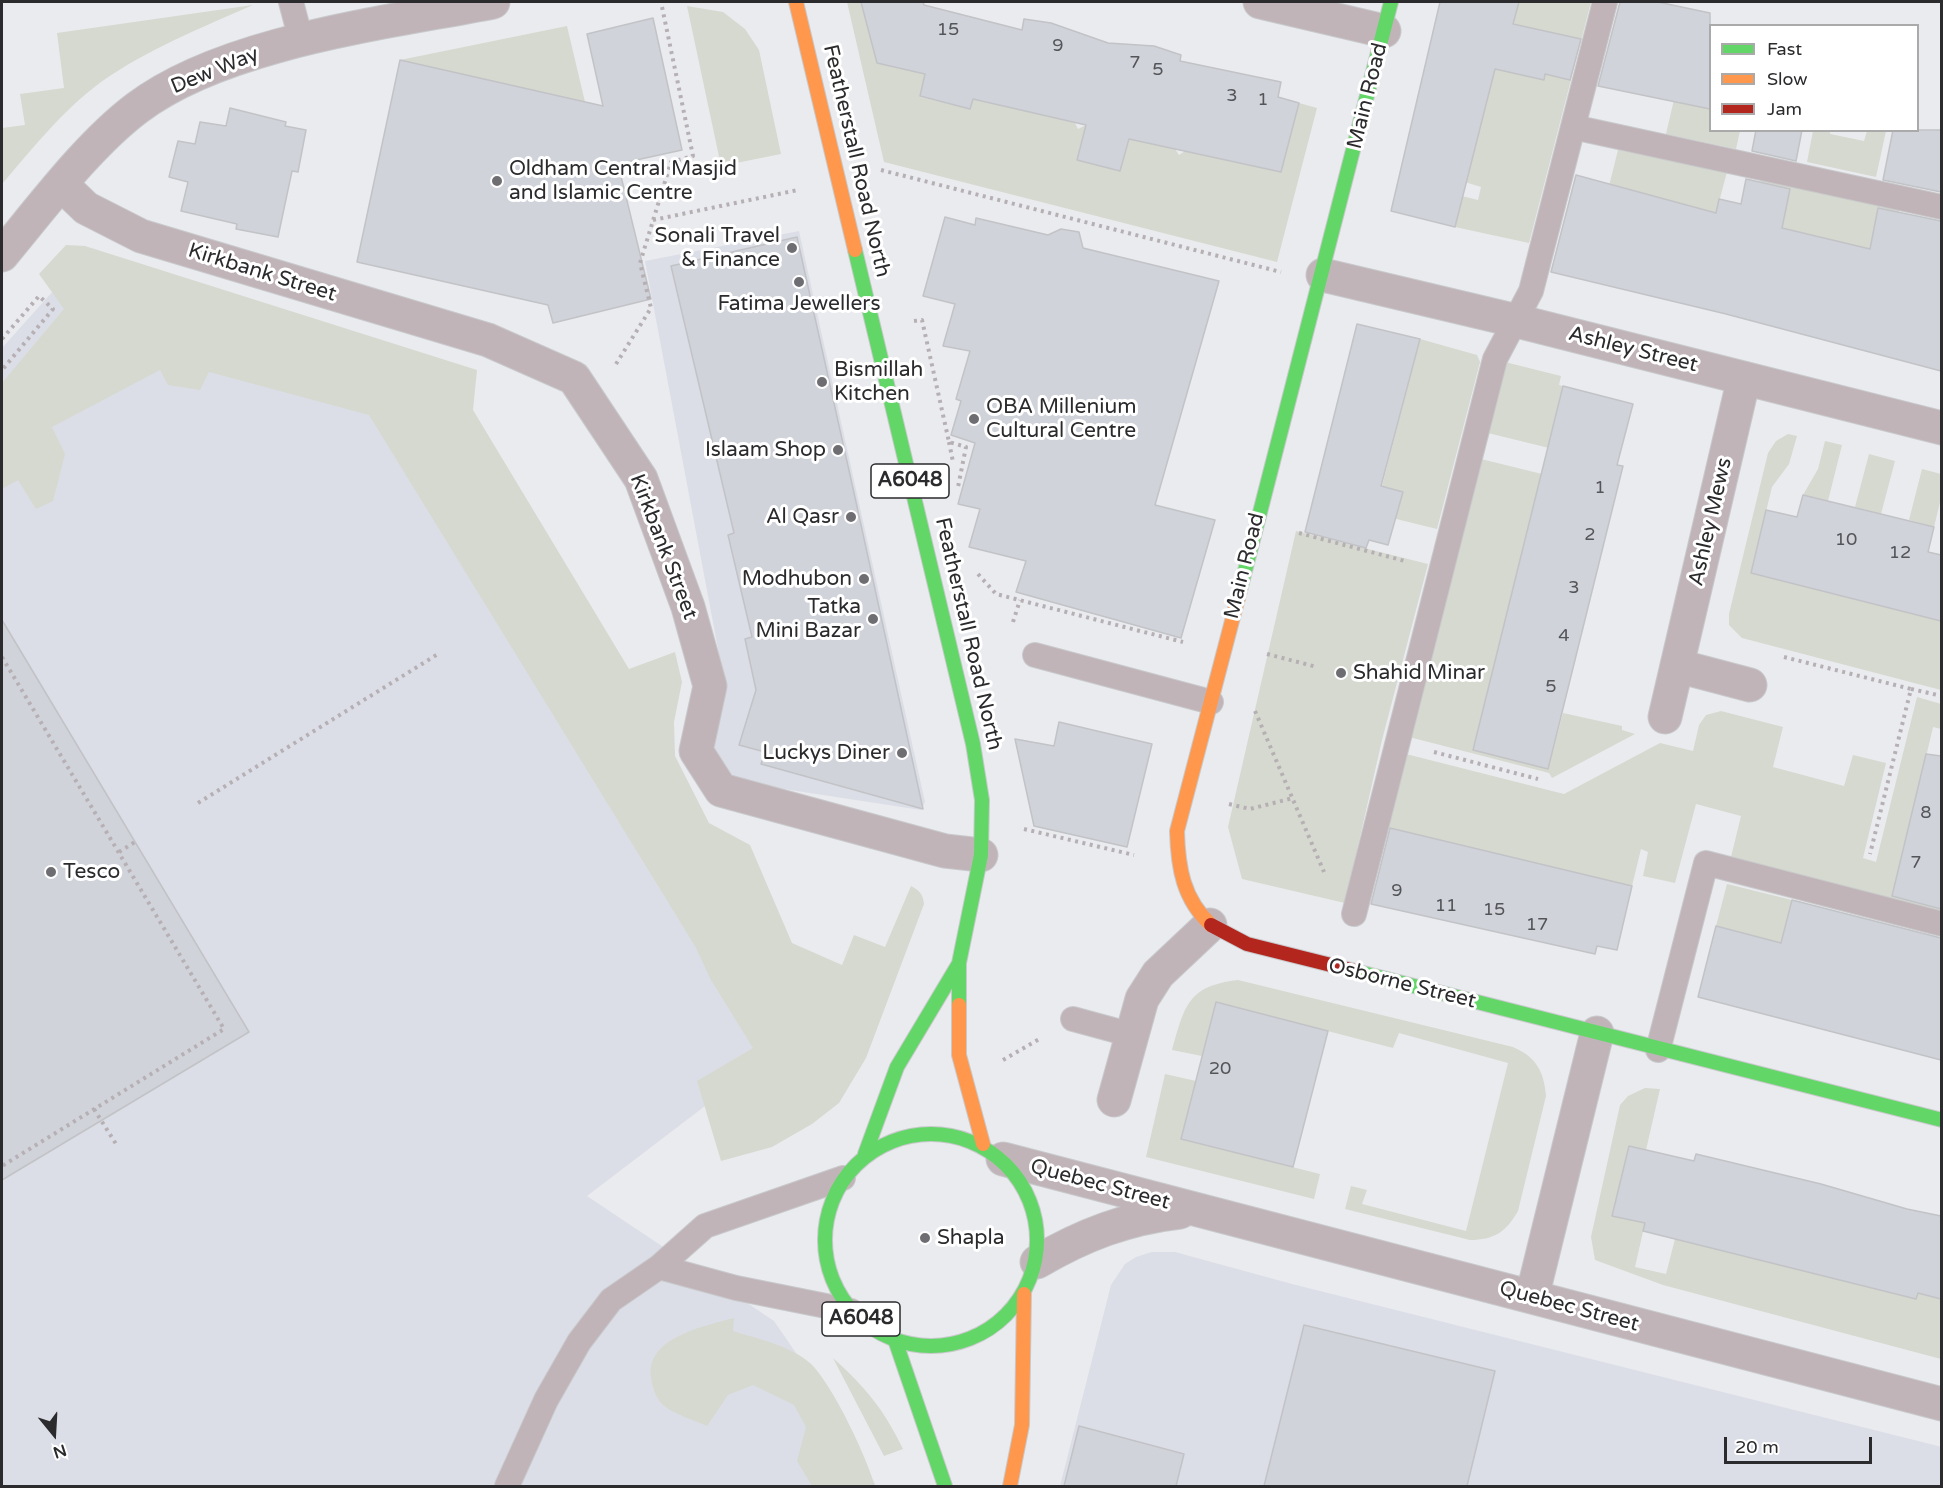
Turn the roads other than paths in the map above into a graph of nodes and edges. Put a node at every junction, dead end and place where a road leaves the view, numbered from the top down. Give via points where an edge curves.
1 (291, 2) edge
2 (493, 2) edge
3 (796, 2) edge
4 (1260, 2) edge
5 (1605, 2) edge
6 (1387, 16) edge
7 (301, 40) junction
8 (1573, 128) junction
9 (61, 184) junction
10 (1941, 207) edge
11 (2, 255) edge
12 (1323, 274) junction
13 (1513, 320) junction
14 (1744, 378) junction
15 (1941, 429) edge
16 (1035, 656) dead end
17 (1678, 666) junction
18 (1750, 685) dead end
19 (1211, 702) junction
20 (1665, 717) dead end
21 (981, 855) junction
22 (1354, 914) dead end
23 (1941, 924) edge
24 (1210, 925) junction
25 (959, 963) junction
26 (1073, 1019) road end
27 (1597, 1033) junction
28 (1132, 1035) junction
29 (1658, 1050) junction
30 (1114, 1100) dead end
31 (1941, 1120) edge
32 (993, 1152) junction
33 (865, 1154) junction
34 (843, 1178) junction
35 (1197, 1210) junction
36 (1037, 1262) junction
37 (659, 1267) junction
38 (1024, 1294) junction
39 (1532, 1297) junction
40 (851, 1311) junction
41 (895, 1340) junction
42 (1941, 1404) edge
43 (507, 1486) edge
44 (945, 1486) edge
45 (1010, 1486) edge

1 - 7 lane
2 - 7 street, Dew Way
3 - 21 main road, Featherstall Road North / A6048 via 973,744 982,800
4 - 6 street
5 - 8 lane
6 - 12 main road, Main Road
7 - 9 street, Dew Way via 249,54 179,82 137,108
8 - 10 lane
8 - 13 lane via 1531,291
9 - 11 street, Dew Way
9 - 21 street, Kirkbank Street via 86,208 141,237 488,340 574,378 641,479 687,607 710,686 696,751 721,790 945,851
12 - 13 street, Ashley Street
12 - 19 main road, Main Road
13 - 14 street, Ashley Street
13 - 22 lane via 1495,359
14 - 15 street, Ashley Street
14 - 17 street, Ashley Mews
16 - 19 lane
17 - 18 street
17 - 20 street, Ashley Mews
19 - 24 main road, Main Road via 1177,831 1178,867 1190,902
21 - 25 main road, Featherstall Road North / A6048
23 - 29 lane via 1706,863
24 - 27 main road, Osborne Street via 1247,944
24 - 28 street via 1158,974 1142,999
25 - 32 main road, Featherstall Road North / A6048 via 959,1054
25 - 33 main road, Featherstall Road North / A6048 via 897,1067
26 - 28 lane
27 - 29 main road, Osborne Street
27 - 39 street
28 - 30 street
29 - 31 main road, Osborne Street
32 - 33 main road, A6048 via 950,1136 915,1136
32 - 35 street, Quebec Street
32 - 36 main road, A6048 via 1021,1179 1033,1202
33 - 34 main road, A6048
34 - 37 lane via 705,1226
34 - 40 main road, A6048 via 827,1210 824,1246 832,1281
35 - 36 street, Quebec Street via 1147,1216 1097,1230
35 - 39 street, Quebec Street
36 - 38 main road, A6048
37 - 40 lane via 736,1288
37 - 43 lane via 611,1300 579,1342 546,1400
38 - 41 main road, A6048 via 1000,1323 968,1340 931,1347
38 - 45 main road, A6048 via 1023,1425
39 - 42 street, Quebec Street
40 - 41 main road, A6048 via 871,1328
41 - 44 main road, A6048

